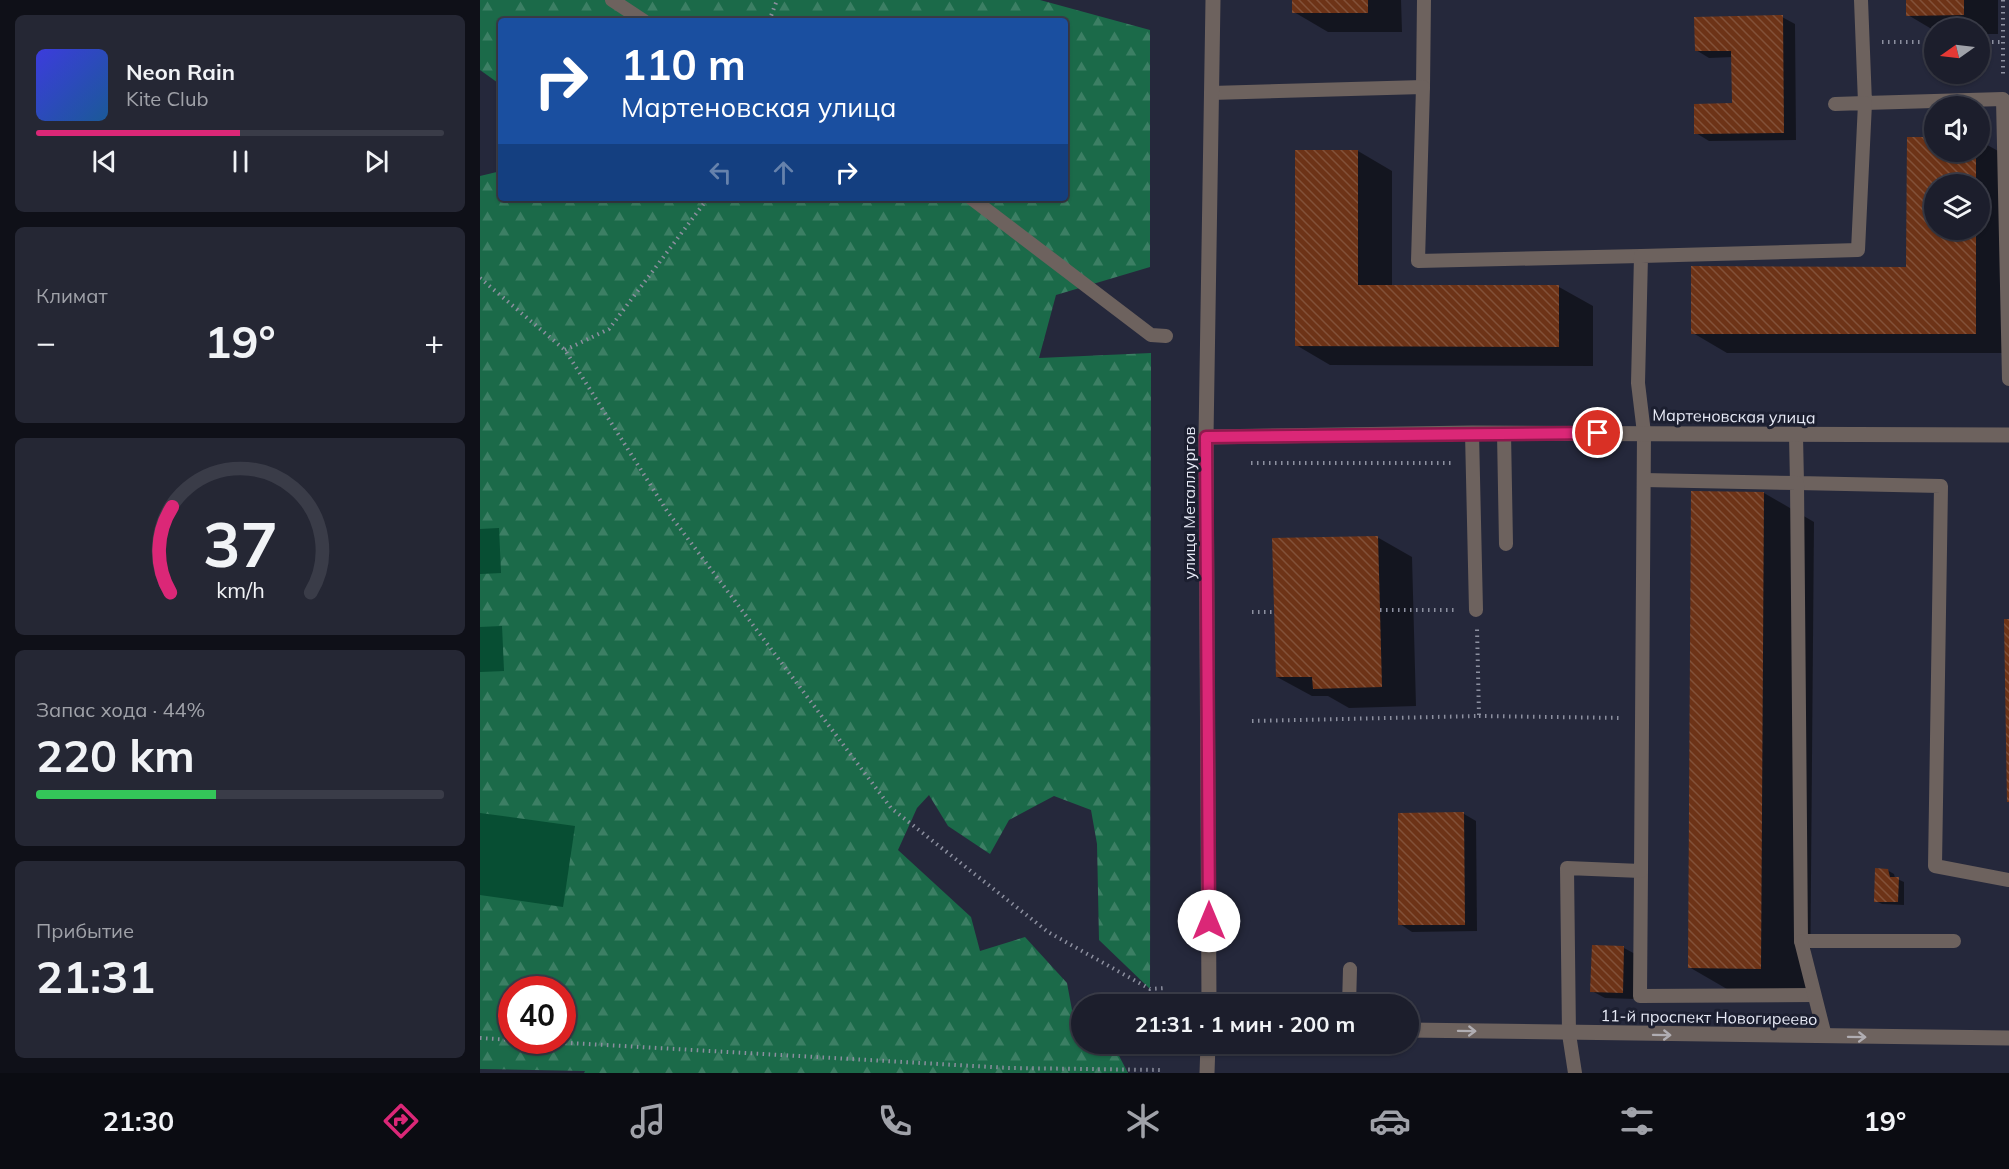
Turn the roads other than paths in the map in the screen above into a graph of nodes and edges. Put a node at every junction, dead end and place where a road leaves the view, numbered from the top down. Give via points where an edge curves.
1 (612, 0) edge
2 (1213, 0) edge
3 (1424, 0) edge
4 (1861, 0) edge
5 (639, 18) edge
6 (1423, 87) junction
7 (1211, 93) junction
8 (1865, 103) junction
9 (1835, 104) dead end
10 (2007, 200) edge
11 (975, 201) edge
12 (1641, 256) junction
13 (1166, 336) dead end
14 (2009, 379) edge
15 (1472, 433) junction
16 (1504, 433) junction
17 (1644, 433) junction
18 (2009, 435) edge
19 (1796, 436) junction
20 (1206, 437) junction
21 (1644, 480) junction
22 (1797, 483) junction
23 (1506, 543) dead end
24 (1476, 610) road end
25 (1641, 871) junction
26 (2009, 880) edge
27 (1953, 940) dead end
28 (1800, 941) junction
29 (1350, 969) dead end
30 (1209, 994) edge
31 (1349, 994) edge
32 (1814, 995) junction
33 (1419, 1030) edge
34 (1569, 1034) junction
35 (1825, 1036) junction
36 (2009, 1038) edge
37 (1208, 1054) edge
38 (1207, 1073) edge
39 (1575, 1073) edge

1 - 5 lane
2 - 7 street, улица Металлургов
3 - 6 lane
4 - 8 lane
6 - 7 lane
6 - 12 lane via 1418,261
7 - 20 street, улица Металлургов
8 - 9 lane
8 - 10 lane via 2003,99
8 - 12 lane via 1858,250
10 - 14 lane
11 - 13 lane via 1150,335
12 - 17 lane via 1638,383
15 - 16 street, Мартеновская улица
15 - 20 street, Мартеновская улица
15 - 24 lane
16 - 17 street, Мартеновская улица
16 - 23 lane
17 - 19 street, Мартеновская улица
17 - 21 lane
18 - 19 street, Мартеновская улица
19 - 22 lane
20 - 30 street, улица Металлургов
21 - 22 lane
21 - 25 lane
22 - 26 lane via 1941,486 1935,866
22 - 28 lane
25 - 32 lane via 1640,996
25 - 34 lane via 1567,868
27 - 28 lane
28 - 32 lane
29 - 31 lane
32 - 35 lane
33 -> 34 street, 11-й проспект Новогиреево
34 -> 35 street, 11-й проспект Новогиреево
34 - 39 lane
35 -> 36 street, 11-й проспект Новогиреево
37 - 38 street

